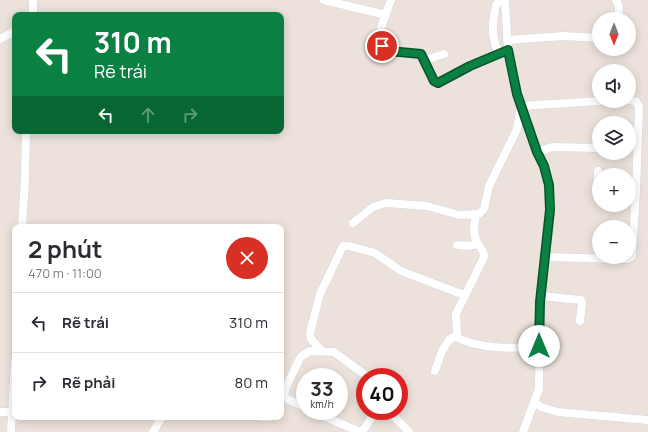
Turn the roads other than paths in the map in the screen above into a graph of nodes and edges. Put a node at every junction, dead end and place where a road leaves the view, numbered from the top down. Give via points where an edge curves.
1 (33, 0) edge
2 (324, 0) edge
3 (391, 0) edge
4 (616, 0) edge
5 (501, 1) edge
6 (33, 12) edge
7 (619, 12) edge
8 (386, 15) junction
9 (12, 33) edge
10 (592, 38) edge
11 (0, 39) edge
12 (507, 40) junction
13 (508, 50) junction
14 (444, 54) dead end
15 (499, 54) junction
16 (425, 60) junction
17 (636, 100) edge
18 (592, 102) edge
19 (521, 106) junction
20 (636, 129) edge
21 (26, 134) edge
22 (592, 148) edge
23 (537, 152) junction
24 (632, 212) edge
25 (476, 215) junction
26 (353, 223) dead end
27 (22, 224) edge
28 (478, 244) junction
29 (457, 245) dead end
30 (545, 257) junction
31 (464, 295) junction
32 (541, 296) junction
33 (580, 321) dead end
34 (456, 337) junction
35 (539, 346) junction
36 (322, 351) junction
37 (356, 368) edge
38 (435, 371) dead end
39 (535, 398) junction
40 (284, 402) edge
41 (296, 405) edge
42 (0, 412) edge
43 (12, 412) joint
44 (160, 420) edge
45 (333, 420) edge
46 (370, 420) edge
47 (398, 420) edge
48 (648, 420) edge
49 (11, 432) edge
50 (153, 432) edge
51 (409, 432) edge
52 (523, 432) edge

1 - 6 street
2 - 8 street
3 - 8 street
4 - 7 street
5 - 12 street
5 - 15 street via 496,6 492,33
8 - 16 street via 380,33 382,46 389,51 418,53
9 - 11 street
10 - 12 street via 563,36
12 - 13 street
13 - 15 street
13 - 19 street
14 - 16 street
15 - 16 street via 438,83 434,81
17 - 20 street via 639,107
18 - 19 street
19 - 23 street
19 - 25 street via 517,129 489,186 484,209
21 - 27 street
22 - 23 street via 552,147
23 - 30 street via 546,174 550,197
24 - 30 street via 633,254 630,258
25 - 26 street via 453,214 427,206 386,203 373,207
25 - 28 street via 475,234
28 - 29 street
28 - 31 street via 483,250 484,257
30 - 32 street
31 - 34 street via 456,314
31 - 36 street via 401,271 375,253 343,246 320,294 310,333 311,339
32 - 33 street via 581,300
32 - 35 street
34 - 35 street via 468,342 497,347
34 - 38 street via 449,340 442,351
35 - 39 street via 539,384
36 - 37 street via 334,352
36 - 40 street via 310,351 302,356 286,387
39 - 48 street via 541,408 558,412
39 - 52 street
40 - 41 street
42 - 43 street
43 - 49 street
44 - 50 street
45 - 46 street via 360,432
47 - 51 street

